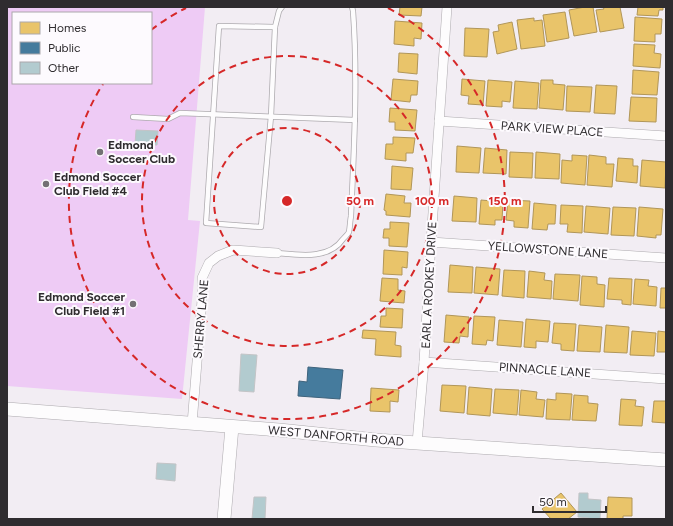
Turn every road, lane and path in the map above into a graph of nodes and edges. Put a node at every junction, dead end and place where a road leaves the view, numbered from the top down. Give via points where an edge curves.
1 (282, 7) edge
2 (352, 7) edge
3 (446, 7) edge
4 (275, 27) junction
5 (214, 114) junction
6 (271, 116) junction
7 (133, 117) dead end
8 (355, 120) junction
9 (438, 121) junction
10 (666, 136) edge
11 (431, 242) junction
12 (276, 253) joint
13 (666, 258) edge
14 (424, 362) junction
15 (666, 379) edge
16 (7, 409) edge
17 (192, 424) junction
18 (232, 427) junction
19 (418, 443) junction
20 (666, 460) edge
21 (224, 519) edge

1 - 4 lane
2 - 8 lane via 355,36
3 - 9 street, EARL A RODKEY DRIVE
4 - 5 lane via 220,26
4 - 6 lane
5 - 6 lane
5 - 6 lane via 206,223 261,227
5 - 7 lane via 180,113 168,119
6 - 8 lane
8 - 12 lane via 349,232 340,244 319,254
9 - 10 street, PARK VIEW PLACE
9 - 11 street, EARL A RODKEY DRIVE
11 - 13 street, YELLOWSTONE LANE
11 - 14 street, EARL A RODKEY DRIVE
12 - 17 street, SHERRY LANE via 232,250 209,263 202,278
14 - 15 street, PINNACLE LANE
14 - 19 street, EARL A RODKEY DRIVE
16 - 17 main road, WEST DANFORTH ROAD
17 - 18 main road, WEST DANFORTH ROAD
18 - 19 main road, WEST DANFORTH ROAD
18 - 21 main road
19 - 20 main road, WEST DANFORTH ROAD

